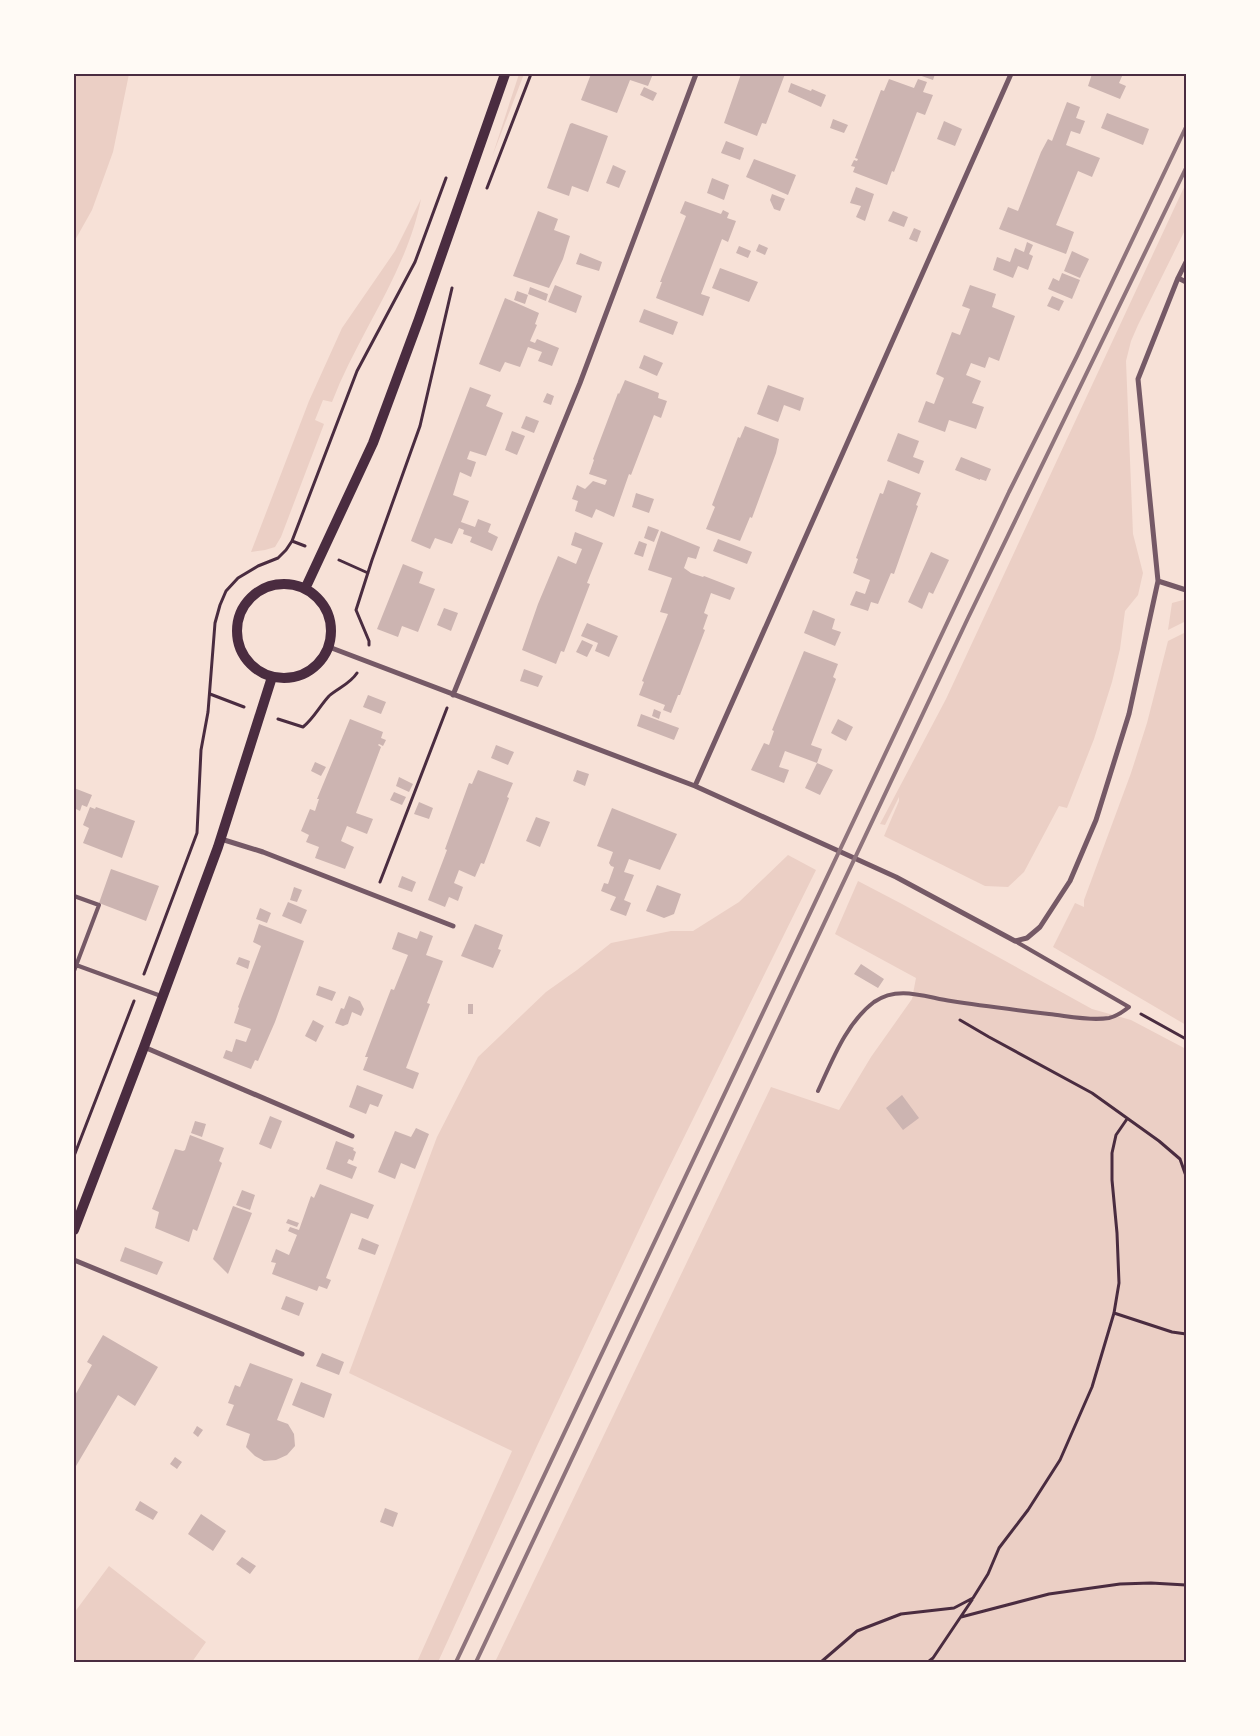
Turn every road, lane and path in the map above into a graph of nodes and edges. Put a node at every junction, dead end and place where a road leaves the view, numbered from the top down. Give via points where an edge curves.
1 (506, 74) edge
2 (531, 74) edge
3 (696, 74) edge
4 (1011, 74) edge
5 (448, 174) dead end
6 (485, 194) dead end
7 (1186, 262) edge
8 (1178, 278) junction
9 (1186, 282) edge
10 (452, 287) dead end
11 (1158, 581) junction
12 (305, 589) junction
13 (1186, 590) edge
14 (329, 647) junction
15 (366, 661) junction
16 (272, 676) junction
17 (210, 694) junction
18 (453, 695) junction
19 (262, 713) junction
20 (695, 786) junction
21 (221, 840) junction
22 (74, 896) edge
23 (374, 896) junction
24 (452, 926) dead end
25 (1015, 941) junction
26 (75, 965) edge
27 (74, 971) edge
28 (139, 988) junction
29 (163, 997) junction
30 (948, 1001) junction
31 (1129, 1007) junction
32 (1186, 1039) edge
33 (144, 1048) junction
34 (818, 1091) dead end
35 (1127, 1119) junction
36 (352, 1136) dead end
37 (74, 1156) edge
38 (1186, 1176) edge
39 (74, 1230) edge
40 (74, 1260) edge
41 (1114, 1313) junction
42 (1186, 1334) edge
43 (302, 1354) dead end
44 (1186, 1585) edge
45 (973, 1598) junction
46 (961, 1617) junction
47 (821, 1662) edge
48 (928, 1662) edge

1 - 12 main road via 373,442
2 - 6 path
3 - 18 street via 580,383
4 - 20 street
5 - 17 path via 415,262 357,372 292,541 278,558 238,578 226,591 215,623
7 - 8 street
8 - 9 street
8 - 11 street via 1138,379
10 - 15 path via 420,426 356,610 369,641
11 - 13 street
11 - 25 street via 1129,714 1096,820 1070,881 1040,927 1026,938
12 - 14 main road via 328,613 331,624
12 - 16 main road via 286,584 267,587 251,598 240,615 237,627 242,653 255,668
14 - 15 street
14 - 16 main road via 312,669 300,676
15 - 18 street
15 - 19 path via 353,680 332,694 303,727
16 - 19 main road
17 - 19 path
17 - 28 path via 201,750 195,839
18 - 20 street
18 - 23 path
19 - 21 main road
20 - 25 street via 896,877
21 - 23 street via 263,852
21 - 29 main road
22 - 26 lane via 99,905
23 - 24 street
25 - 31 lane
26 - 27 lane
26 - 28 lane
28 - 29 lane
28 - 37 path
29 - 33 main road
30 - 31 lane via 1102,1018 1120,1014
30 - 34 lane via 900,993 873,1002 840,1045
30 - 35 path via 955,1017 1092,1093
31 - 32 path
33 - 36 street
33 - 39 main road
35 - 38 path via 1160,1140 1180,1159
35 - 41 path via 1116,1135 1112,1153 1119,1283
40 - 43 street
41 - 42 path
41 - 45 path via 1092,1387 1060,1460 1000,1548
44 - 46 path via 1120,1584 1049,1594
45 - 46 path
45 - 47 path via 954,1608 901,1614 857,1631
46 - 48 path

